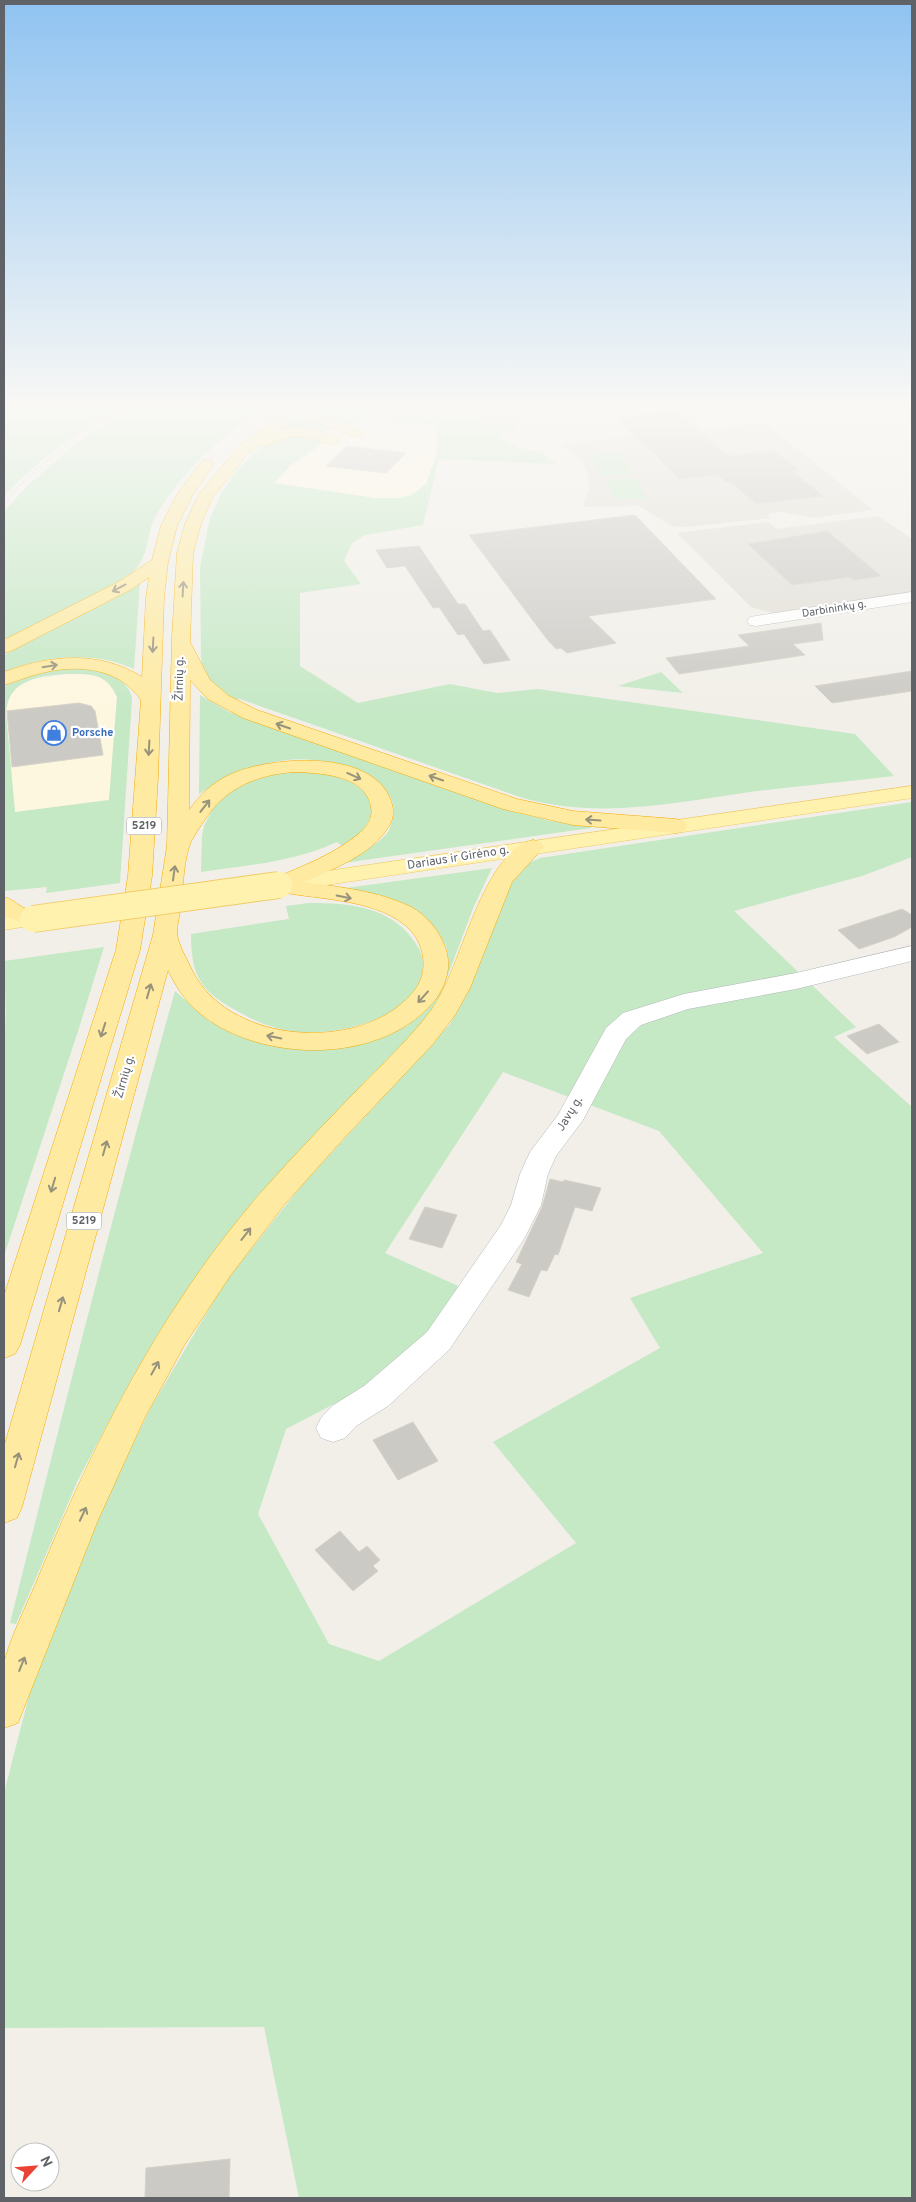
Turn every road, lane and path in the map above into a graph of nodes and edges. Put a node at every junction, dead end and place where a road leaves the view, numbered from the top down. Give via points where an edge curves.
1 (178, 508) edge
2 (200, 508) edge
3 (160, 562) junction
4 (912, 597) edge
5 (756, 621) dead end
6 (181, 637) junction
7 (4, 647) edge
8 (4, 679) edge
9 (151, 700) junction
10 (912, 792) edge
11 (676, 826) junction
12 (178, 846) junction
13 (533, 847) junction
14 (279, 885) junction
15 (4, 904) edge
16 (33, 919) junction
17 (4, 924) edge
18 (165, 935) junction
19 (912, 954) edge
20 (4, 1345) edge
21 (333, 1428) dead end
22 (4, 1507) edge
23 (4, 1710) edge

1 - 3 highway, 5219 via 169,526
6 -> 2 highway, 5219 via 185,554
3 -> 7 highway via 126,585
3 -> 9 highway, 5219
4 - 5 street, Darbininkų g.
11 -> 6 highway via 542,813 250,714 228,705 208,690 198,678
6 - 12 highway, Žirnių g. / 5219
8 -> 9 highway via 38,668 82,663 126,675 138,683
9 -> 20 highway, 5219 via 140,876 128,950
10 - 11 main road, Dariaus ir Girėno g.
11 - 13 main road, Dariaus ir Girėno g.
12 -> 14 highway via 218,790 254,772 282,767 326,768 363,780 376,791 382,800 383,815 373,832 352,848
18 -> 12 highway, Žirnių g. / 5219
13 - 14 main road, Dariaus ir Girėno g.
23 -> 13 highway via 80,1520 131,1410 174,1335 219,1268 274,1197 424,1038 446,1009 500,882
14 - 16 main road, Dariaus ir Girėno g., bridge
14 -> 18 highway via 375,902 403,912 423,928 432,942 437,958 431,988 406,1014 365,1034 314,1041 264,1035 239,1025 197,996 181,974
15 - 16 highway via 15,913
16 - 17 main road, Dariaus ir Girėno g.
22 -> 18 highway, Žirnių g. / 5219
19 - 21 street, Javų g. via 796,981 684,1002 632,1019 615,1034 569,1120 544,1152 526,1205 513,1231 438,1341 376,1396 344,1416

